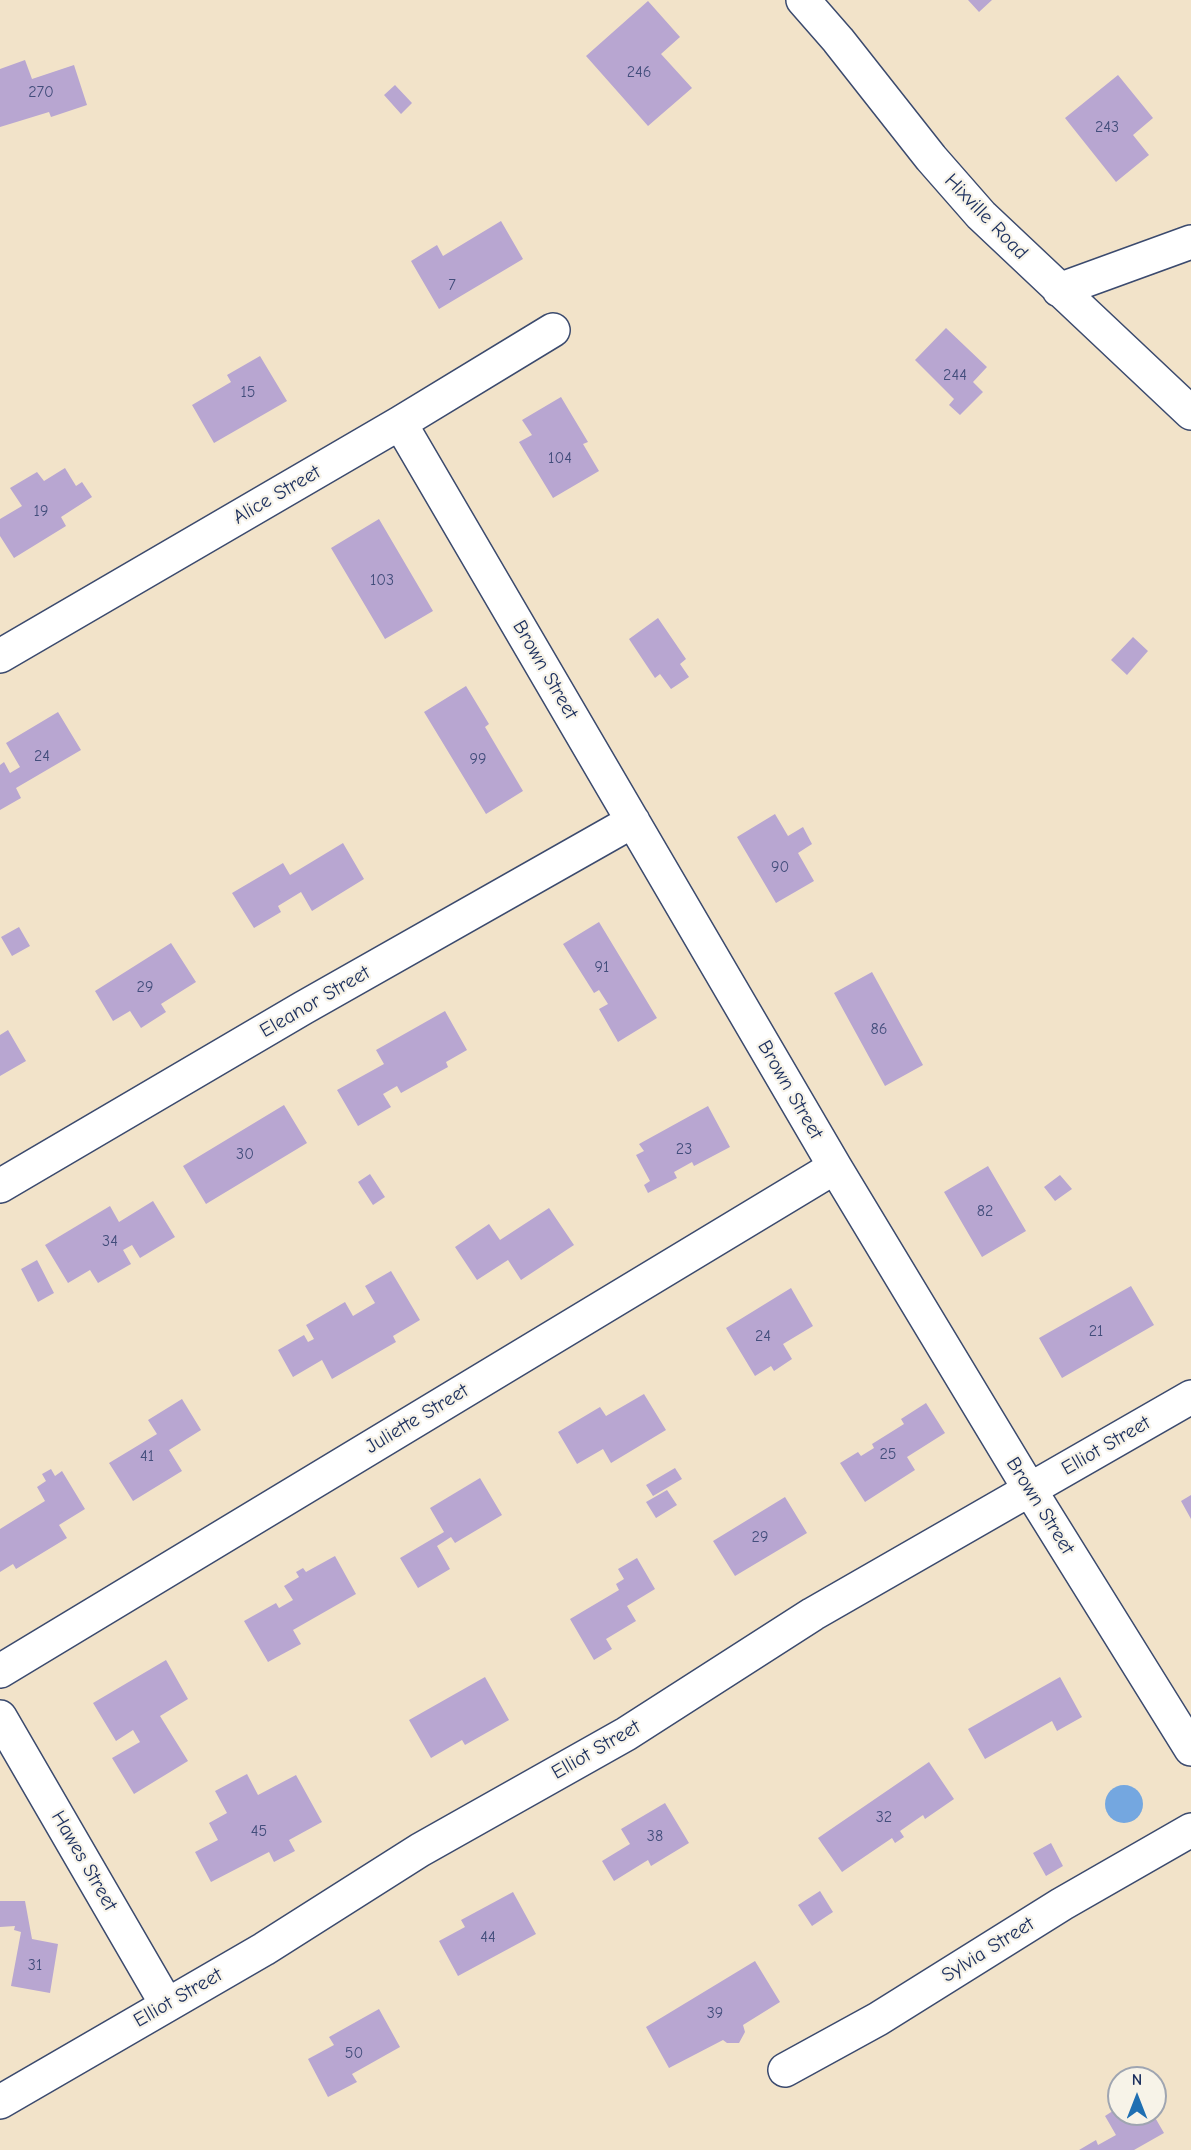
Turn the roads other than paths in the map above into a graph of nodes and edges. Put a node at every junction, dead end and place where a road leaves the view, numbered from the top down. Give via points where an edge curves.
1 (803, 0) edge
2 (1191, 242) edge
3 (1059, 290) junction
4 (553, 330) dead end
5 (1191, 413) edge
6 (400, 423) junction
7 (0, 656) edge
8 (633, 821) junction
9 (835, 1167) junction
10 (0, 1186) edge
11 (1191, 1397) edge
12 (1030, 1490) junction
13 (0, 1671) edge
14 (0, 1717) edge
15 (1191, 1749) edge
16 (1191, 1830) edge
17 (167, 2005) junction
18 (785, 2070) dead end
19 (0, 2102) edge

1 - 3 street, Hixville Road via 981,215
2 - 3 street
3 - 5 street, Hixville Road
4 - 6 street, Alice Street
6 - 7 street, Alice Street
6 - 8 street, Brown Street
8 - 9 street, Brown Street
8 - 10 street, Eleanor Street
9 - 12 street, Brown Street
9 - 13 street, Juliette Street
11 - 12 street, Elliot Street
12 - 15 street, Brown Street
12 - 17 street, Elliot Street via 813,1614 626,1734 420,1850
14 - 17 street, Hawes Street
16 - 18 street, Sylvia Street via 1062,1904 878,2019
17 - 19 street, Elliot Street

